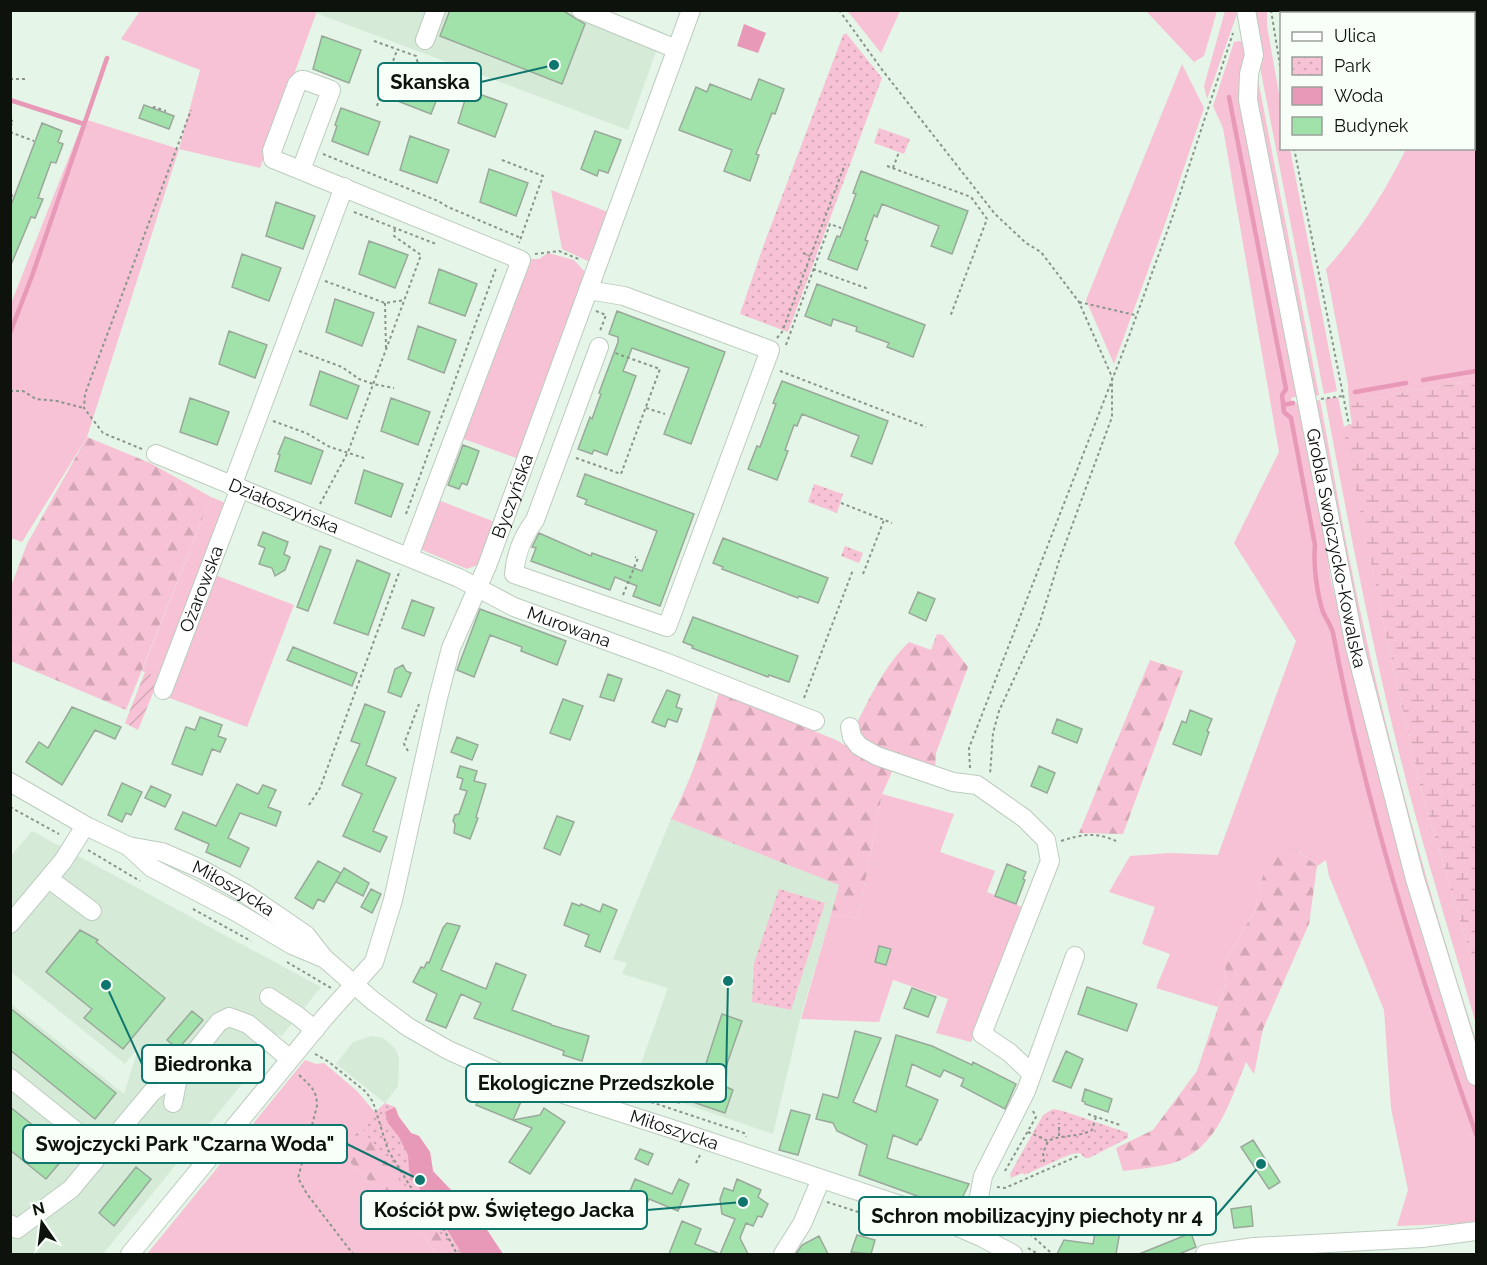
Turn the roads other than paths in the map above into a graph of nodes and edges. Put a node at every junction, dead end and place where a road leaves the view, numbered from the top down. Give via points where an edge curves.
1 (436, 10) edge
2 (580, 10) edge
3 (691, 10) edge
4 (1241, 17) edge
5 (425, 39) dead end
6 (676, 49) junction
7 (301, 170) junction
8 (344, 187) junction
9 (588, 290) junction
10 (599, 347) road end
11 (156, 454) road end
12 (236, 487) junction
13 (503, 521) junction
14 (527, 530) junction
15 (407, 556) junction
16 (477, 586) junction
17 (163, 690) dead end
18 (815, 720) dead end
19 (849, 727) dead end
20 (10, 783) edge
21 (85, 826) junction
22 (49, 879) junction
23 (92, 911) dead end
24 (10, 924) edge
25 (1075, 956) dead end
26 (354, 985) junction
27 (269, 997) dead end
28 (315, 1030) junction
29 (292, 1064) junction
30 (178, 1072) junction
31 (1032, 1074) junction
32 (1476, 1076) edge
33 (10, 1078) edge
34 (173, 1103) dead end
35 (102, 1152) junction
36 (821, 1179) junction
37 (10, 1224) edge
38 (966, 1230) junction
39 (1476, 1231) edge
40 (130, 1254) edge
41 (783, 1254) edge
42 (1012, 1254) edge
43 (1205, 1254) edge

1 - 5 street
2 - 6 street
3 - 6 street, Byczyńska
4 - 32 street, Grobla Swojczycko-Kowalska via 1254,55 1248,100 1355,648 1415,879
6 - 9 street, Byczyńska
7 - 7 street via 273,159 272,152 301,80 331,90
7 - 8 street
8 - 12 street, Ożarowska via 258,415
8 - 15 street via 512,256
9 - 13 street, Byczyńska
9 - 14 street via 624,296 777,349 666,627 514,574 516,555
10 - 14 street
11 - 12 street, Działoszyńska
12 - 15 street, Działoszyńska
12 - 17 street, Ożarowska
13 - 14 street
13 - 16 street, Byczyńska
15 - 16 street, Działoszyńska
16 - 18 street, Murowana via 514,607
16 - 26 street, Byczyńska via 451,648 381,943 374,962
19 - 31 street via 859,746 877,756 976,786 1024,818 1046,840 1050,861 982,1034
20 - 21 street, Miłoszycka
21 - 22 street
21 - 26 street, Miłoszycka via 128,846 162,852 246,894 306,935
22 - 23 street
22 - 24 street
25 - 31 street
26 - 28 street, Byczyńska
26 - 36 street, Miłoszycka via 408,1027 504,1075
27 - 28 street
28 - 29 street, Byczyńska
29 - 30 street via 248,1023 229,1017 219,1022
29 - 40 street, Byczyńska via 192,1176
30 - 34 street
30 - 35 street via 152,1092
31 - 38 street via 990,1182 979,1197
33 - 35 street
35 - 37 street via 71,1189 17,1229
36 - 38 street, Miłoszycka
36 - 41 street via 802,1224
38 - 42 street, Miłoszycka
39 - 43 street

